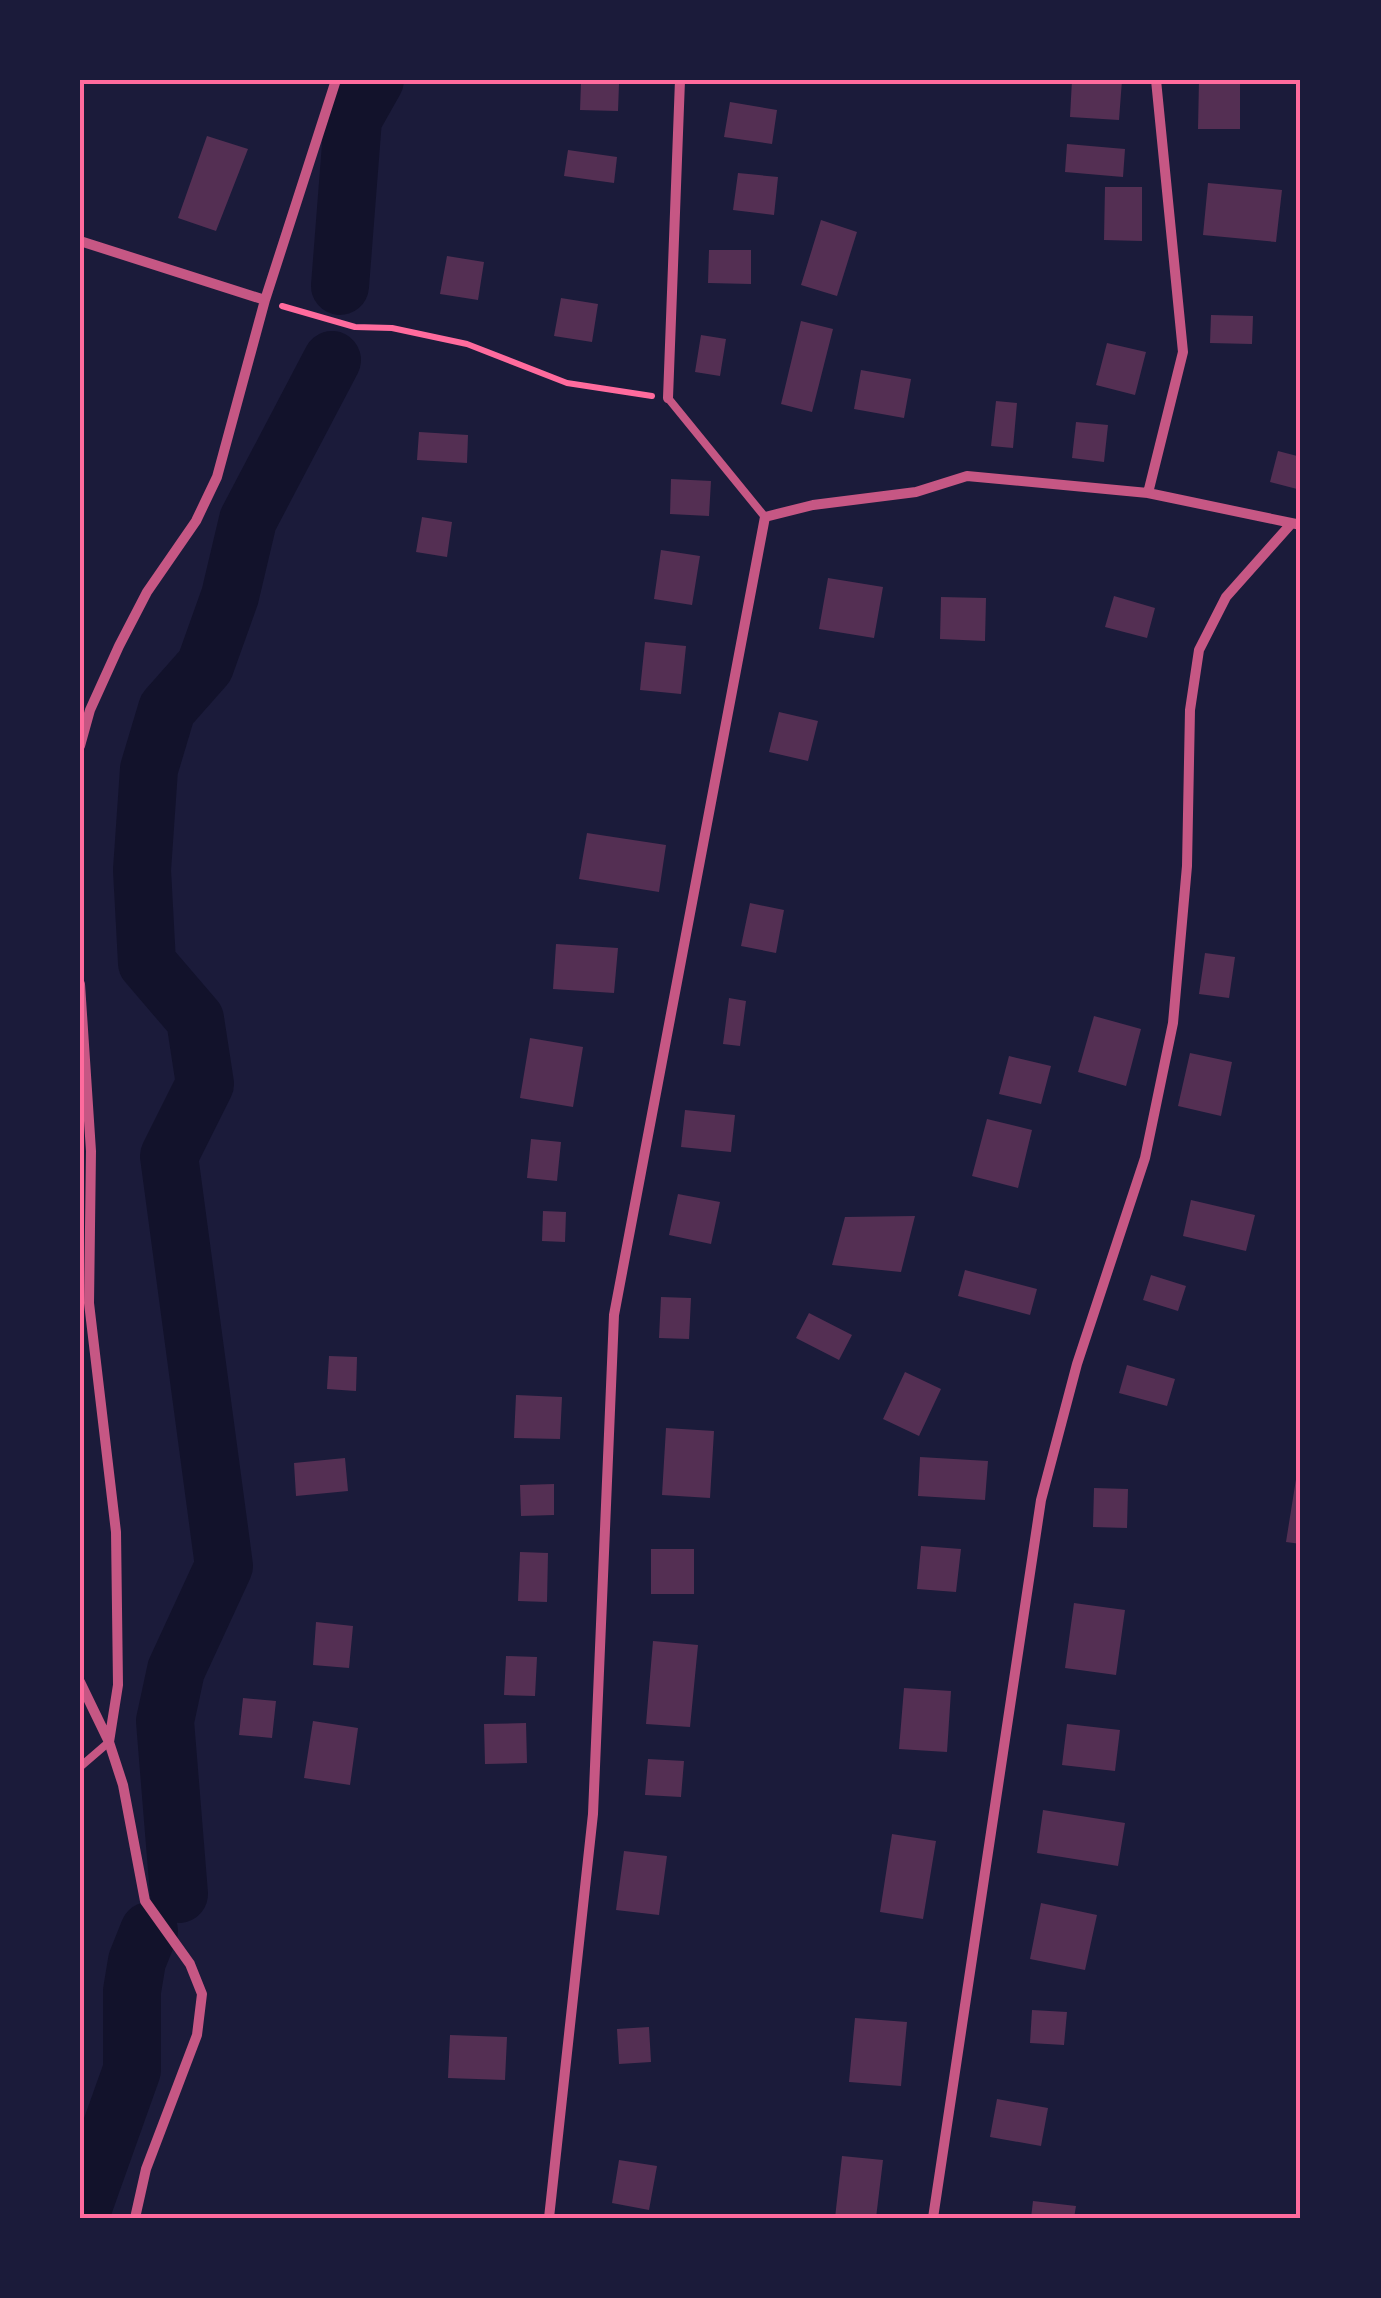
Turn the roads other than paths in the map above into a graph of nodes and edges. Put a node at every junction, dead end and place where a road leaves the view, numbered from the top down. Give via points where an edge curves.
1 (336, 80) edge
2 (680, 80) edge
3 (1156, 80) edge
4 (80, 241) edge
5 (264, 300) junction
6 (668, 398) joint
7 (1148, 493) junction
8 (766, 517) junction
9 (1296, 525) edge
10 (80, 746) edge
11 (80, 984) edge
12 (80, 1682) edge
13 (110, 1742) junction
14 (80, 1767) edge
15 (135, 2218) edge
16 (549, 2218) edge
17 (932, 2218) edge

1 - 5 street
2 - 6 street
3 - 7 street via 1183,352
4 - 5 street
5 - 10 street via 218,477 119,646
6 - 8 lane
7 - 8 street via 967,476 916,492
7 - 9 street
8 - 16 street via 614,1315 593,1814
9 - 17 street via 1226,597 1199,650 1174,1023 1145,1158 1077,1364 1041,1500
11 - 13 street via 91,1151 88,1303 116,1532 118,1685
12 - 13 street
13 - 14 lane
13 - 15 street via 145,1901 190,1964 202,1994 197,2035

